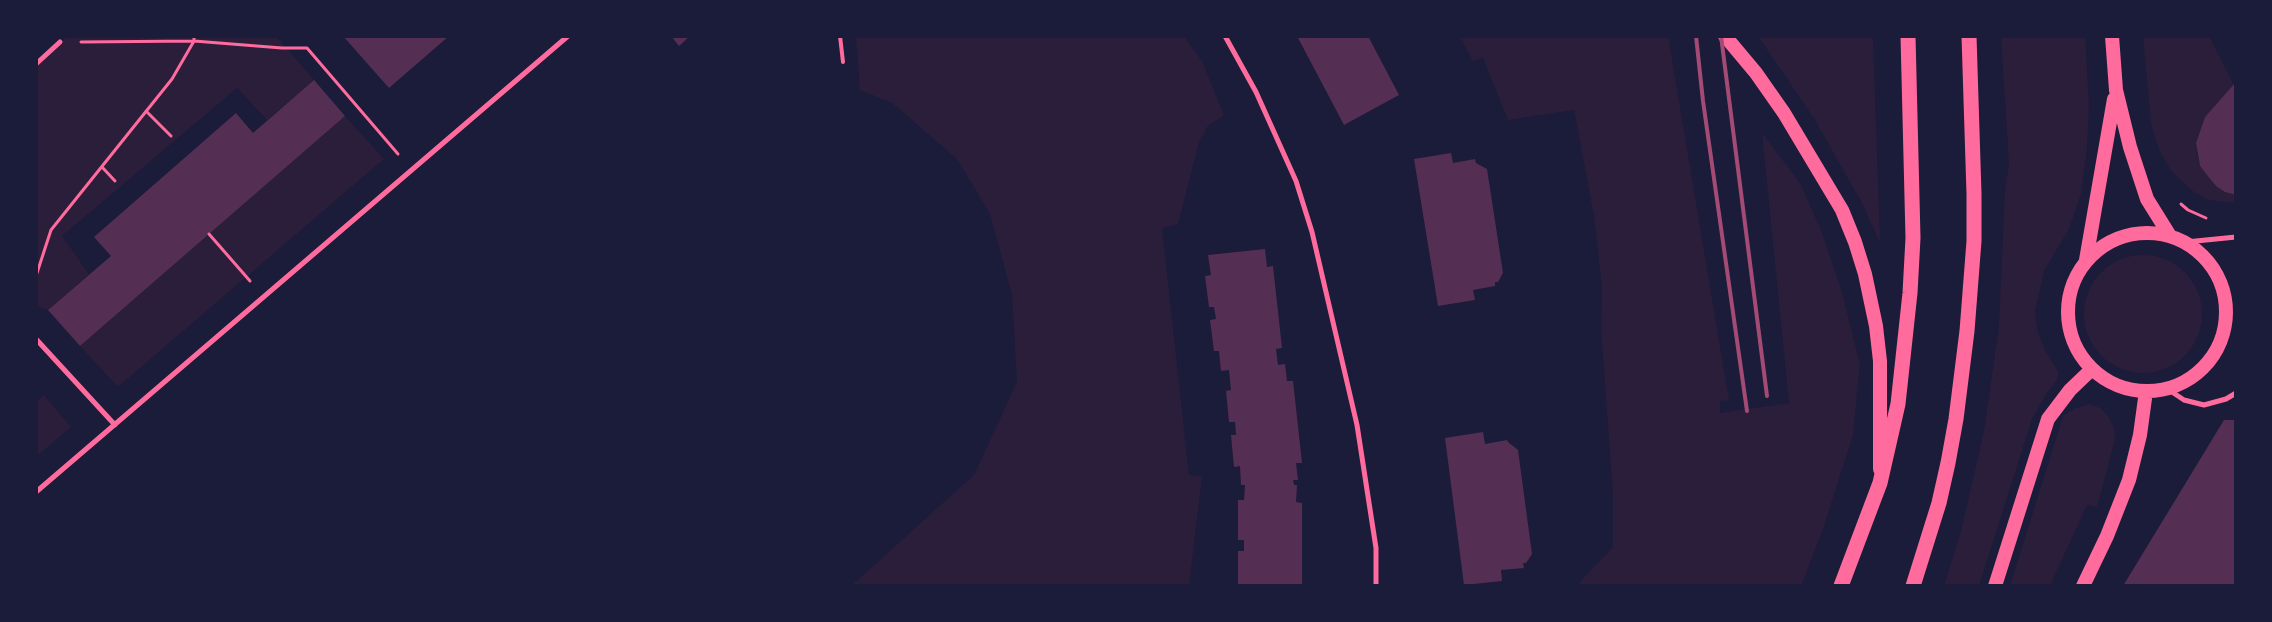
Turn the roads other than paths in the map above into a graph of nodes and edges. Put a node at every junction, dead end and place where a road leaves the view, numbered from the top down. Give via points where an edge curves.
1 (568, 36) edge
2 (840, 36) edge
3 (1225, 36) edge
4 (1725, 36) edge
5 (1908, 36) edge
6 (1969, 36) edge
7 (2112, 36) edge
8 (60, 42) road end
9 (843, 62) dead end
10 (36, 64) edge
11 (2116, 90) junction
12 (2170, 236) junction
13 (2236, 237) edge
14 (2186, 242) junction
15 (2086, 260) junction
16 (36, 339) edge
17 (2092, 369) junction
18 (2166, 388) junction
19 (2146, 391) junction
20 (2236, 393) edge
21 (115, 425) junction
22 (1880, 482) junction
23 (36, 492) edge
24 (1376, 586) edge
25 (1841, 586) edge
26 (1913, 586) edge
27 (1995, 586) edge
28 (2083, 586) edge

1 - 21 street
2 - 9 lane
3 - 24 street via 1256,92 1296,181 1312,232 1358,425 1376,548
4 - 22 highway via 1784,113 1842,210 1865,274 1880,361
5 - 22 highway via 1913,178 1910,293 1898,404
6 - 26 highway via 1974,241 1967,331 1956,419 1939,503
7 - 11 highway
8 - 10 street
11 - 12 highway via 2147,199
11 - 15 highway
12 - 14 highway
12 - 15 highway via 2140,233 2110,240
13 - 14 street
14 - 18 highway via 2208,261 2222,285 2226,314 2221,341 2205,365 2182,383
15 - 17 highway via 2071,286 2067,316 2074,345
16 - 21 street
17 - 19 highway via 2117,386
17 - 27 highway via 2065,395 2048,419
18 - 19 highway
18 - 20 street via 2184,400 2204,405
19 - 28 highway via 2129,480
21 - 23 street
22 - 25 highway

